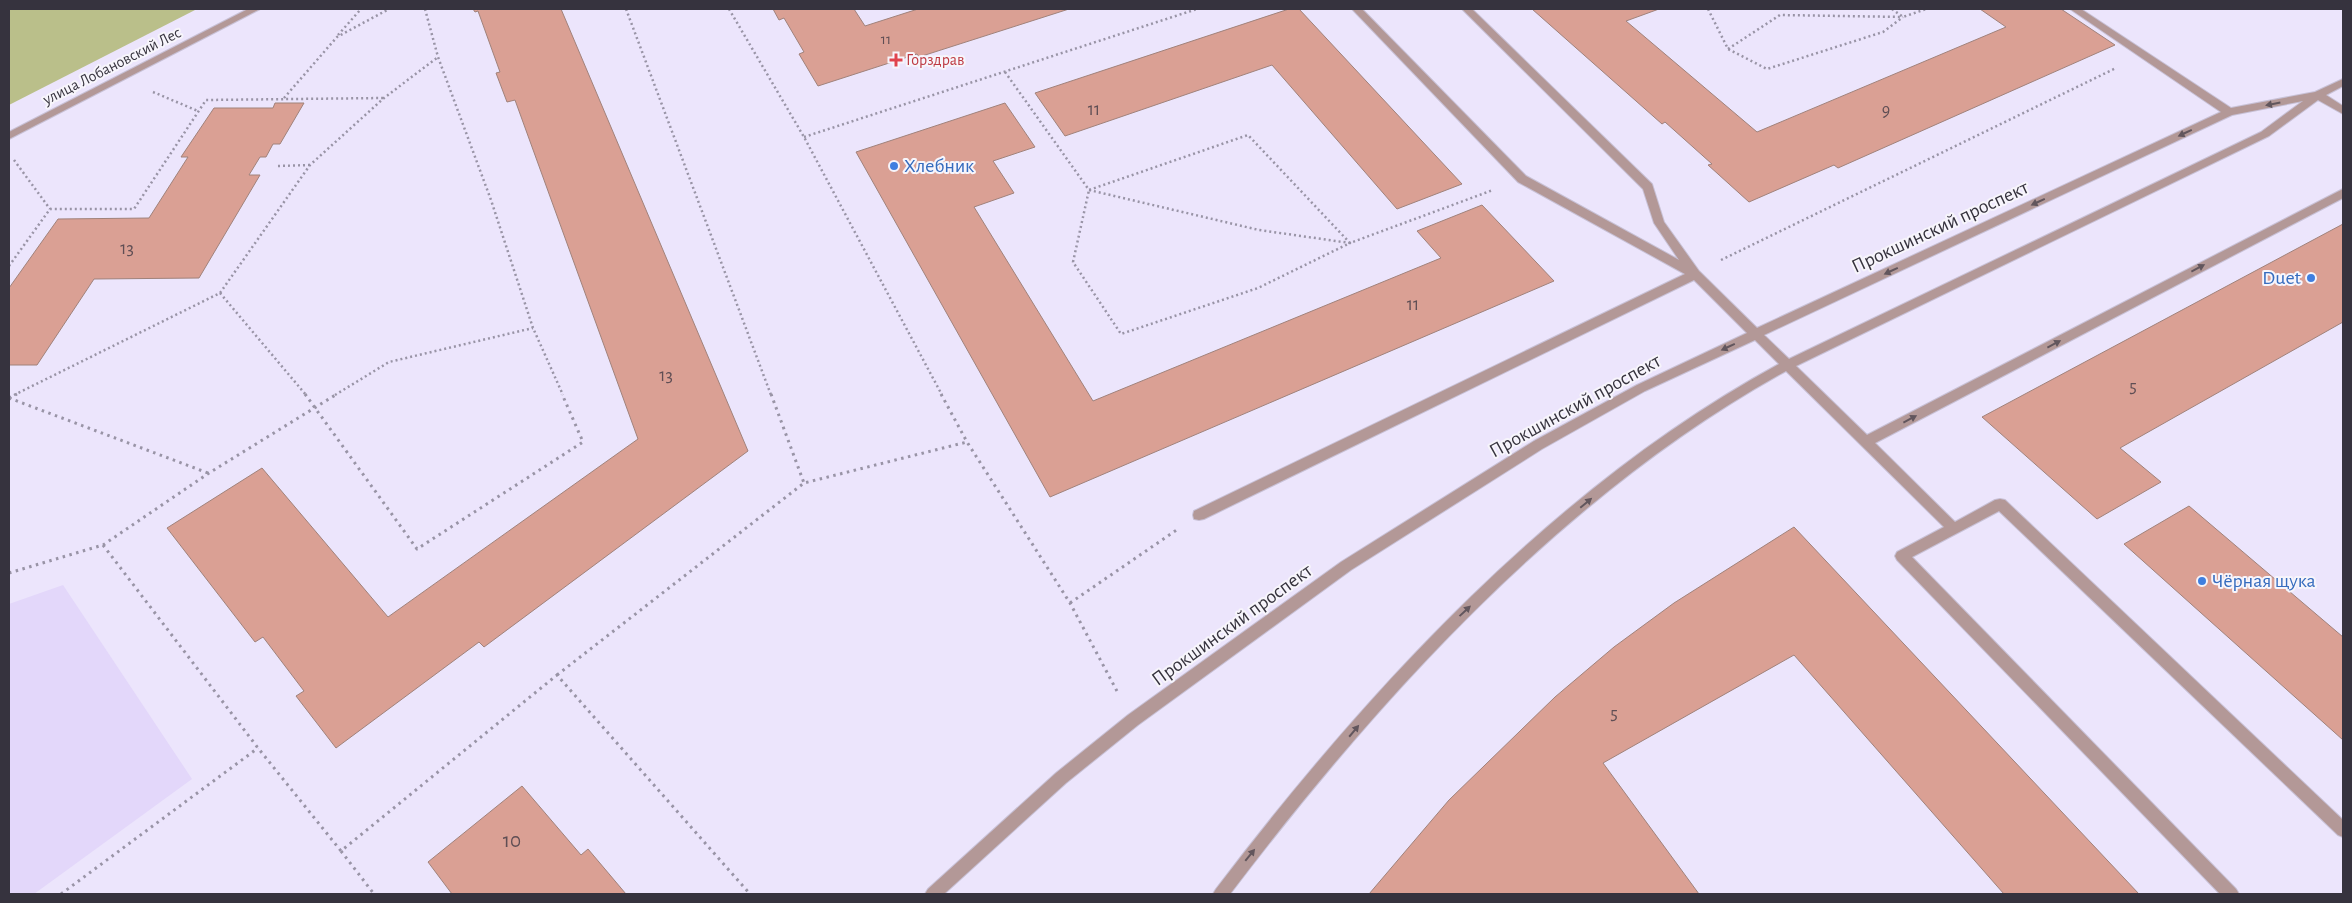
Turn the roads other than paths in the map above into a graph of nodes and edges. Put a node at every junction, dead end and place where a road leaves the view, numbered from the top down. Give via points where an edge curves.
1 (255, 9) edge
2 (1357, 9) edge
3 (1467, 9) edge
4 (2075, 9) edge
5 (2343, 82) edge
6 (2318, 95) junction
7 (2343, 111) edge
8 (2229, 112) junction
9 (9, 136) edge
10 (2343, 193) edge
11 (1695, 274) junction
12 (1756, 334) junction
13 (1788, 365) junction
14 (1867, 441) junction
15 (1199, 515) road end
16 (1953, 528) junction
17 (2343, 830) edge
18 (933, 894) edge
19 (1221, 894) edge
20 (2231, 894) edge

1 - 9 street, улица Лобановский Лес
2 - 11 street via 1522,179
3 - 11 street via 1648,187 1659,223
4 - 8 street
5 - 6 street, Прокшинский проспект
6 - 7 street
6 -> 8 street, Прокшинский проспект
6 - 13 street, Прокшинский проспект via 2265,134
8 -> 12 street, Прокшинский проспект
14 -> 10 street
11 - 12 street
11 - 15 street
12 - 13 street
12 -> 18 street, Прокшинский проспект via 1641,388 1538,445 1346,566 1133,720 1061,778
13 - 14 street
19 -> 13 street, Прокшинский проспект via 1384,695 1458,617 1608,484 1685,426
14 - 16 street
16 - 17 street via 2000,504
16 - 20 street via 1902,556

